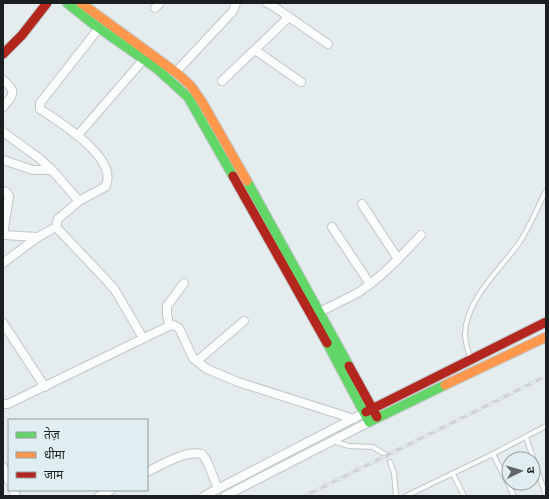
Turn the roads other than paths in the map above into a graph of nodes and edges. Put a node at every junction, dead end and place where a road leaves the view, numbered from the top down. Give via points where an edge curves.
1 (47, 3) edge
2 (67, 3) edge
3 (81, 3) edge
4 (236, 3) edge
5 (267, 3) edge
6 (289, 17) junction
7 (99, 28) junction
8 (328, 44) dead end
9 (255, 50) junction
10 (3, 54) edge
11 (144, 59) junction
12 (176, 72) junction
13 (3, 80) edge
14 (222, 81) dead end
15 (301, 82) dead end
16 (3, 107) edge
17 (3, 132) edge
18 (78, 134) junction
19 (3, 160) edge
20 (52, 170) junction
21 (546, 191) edge
22 (3, 192) edge
23 (79, 201) junction
24 (362, 204) dead end
25 (56, 227) junction
26 (332, 227) dead end
27 (3, 235) edge
28 (421, 235) dead end
29 (38, 237) junction
30 (398, 259) junction
31 (3, 263) edge
32 (184, 283) dead end
33 (370, 284) junction
34 (320, 312) junction
35 (244, 321) dead end
36 (546, 322) edge
37 (3, 323) edge
38 (169, 326) junction
39 (546, 337) edge
40 (143, 338) junction
41 (471, 360) junction
42 (197, 361) junction
43 (44, 387) junction
44 (3, 404) edge
45 (368, 411) junction
46 (354, 419) junction
47 (373, 420) junction
48 (546, 426) edge
49 (526, 437) junction
50 (333, 441) junction
51 (494, 454) junction
52 (386, 455) dead end
53 (390, 462) dead end
54 (3, 467) edge
55 (148, 472) edge
56 (453, 474) junction
57 (8, 479) edge
58 (218, 489) junction
59 (109, 491) edge
60 (237, 493) edge
61 (99, 496) edge
62 (204, 496) edge
63 (225, 496) edge
64 (396, 496) edge
65 (406, 496) edge
66 (464, 496) edge
67 (514, 496) edge
68 (546, 496) edge

1 - 10 main road via 22,36
2 - 7 main road
3 - 12 main road
4 - 12 street via 233,11
5 - 6 street
6 - 8 street
6 - 9 street
7 - 11 main road
7 - 18 street via 39,106
9 - 14 street
9 - 15 street
11 - 18 street
11 - 45 main road via 188,97
12 - 34 main road via 191,86 202,102
13 - 16 street via 13,91
17 - 20 street
18 - 23 street via 104,166 108,178 105,187
19 - 20 street via 33,170
20 - 23 street
21 - 41 lane via 522,237 485,286 467,318 465,335
22 - 27 street via 9,196
23 - 25 street via 58,220
24 - 30 street
25 - 29 street
25 - 40 street via 115,290
26 - 33 street
27 - 29 street
28 - 30 street
29 - 31 street
30 - 33 street
32 - 38 street via 167,306
33 - 34 street
34 - 45 main road
35 - 42 street
36 - 41 main road
37 - 43 street
38 - 40 street
38 - 42 street via 179,328 190,353
39 - 47 main road
40 - 43 street
41 - 45 main road
42 - 46 street via 207,369 238,382
43 - 44 street
45 - 46 street
45 - 47 main road
46 - 58 street
47 - 50 street
48 - 49 lane
49 - 51 lane
49 - 68 lane
50 - 52 lane via 348,446 373,446
50 - 60 street
51 - 56 lane
51 - 67 lane
53 - 64 lane via 394,473
54 - 57 street
55 - 58 street via 192,453 202,454
56 - 65 lane
56 - 66 lane
58 - 62 street
59 - 61 street
60 - 63 street

